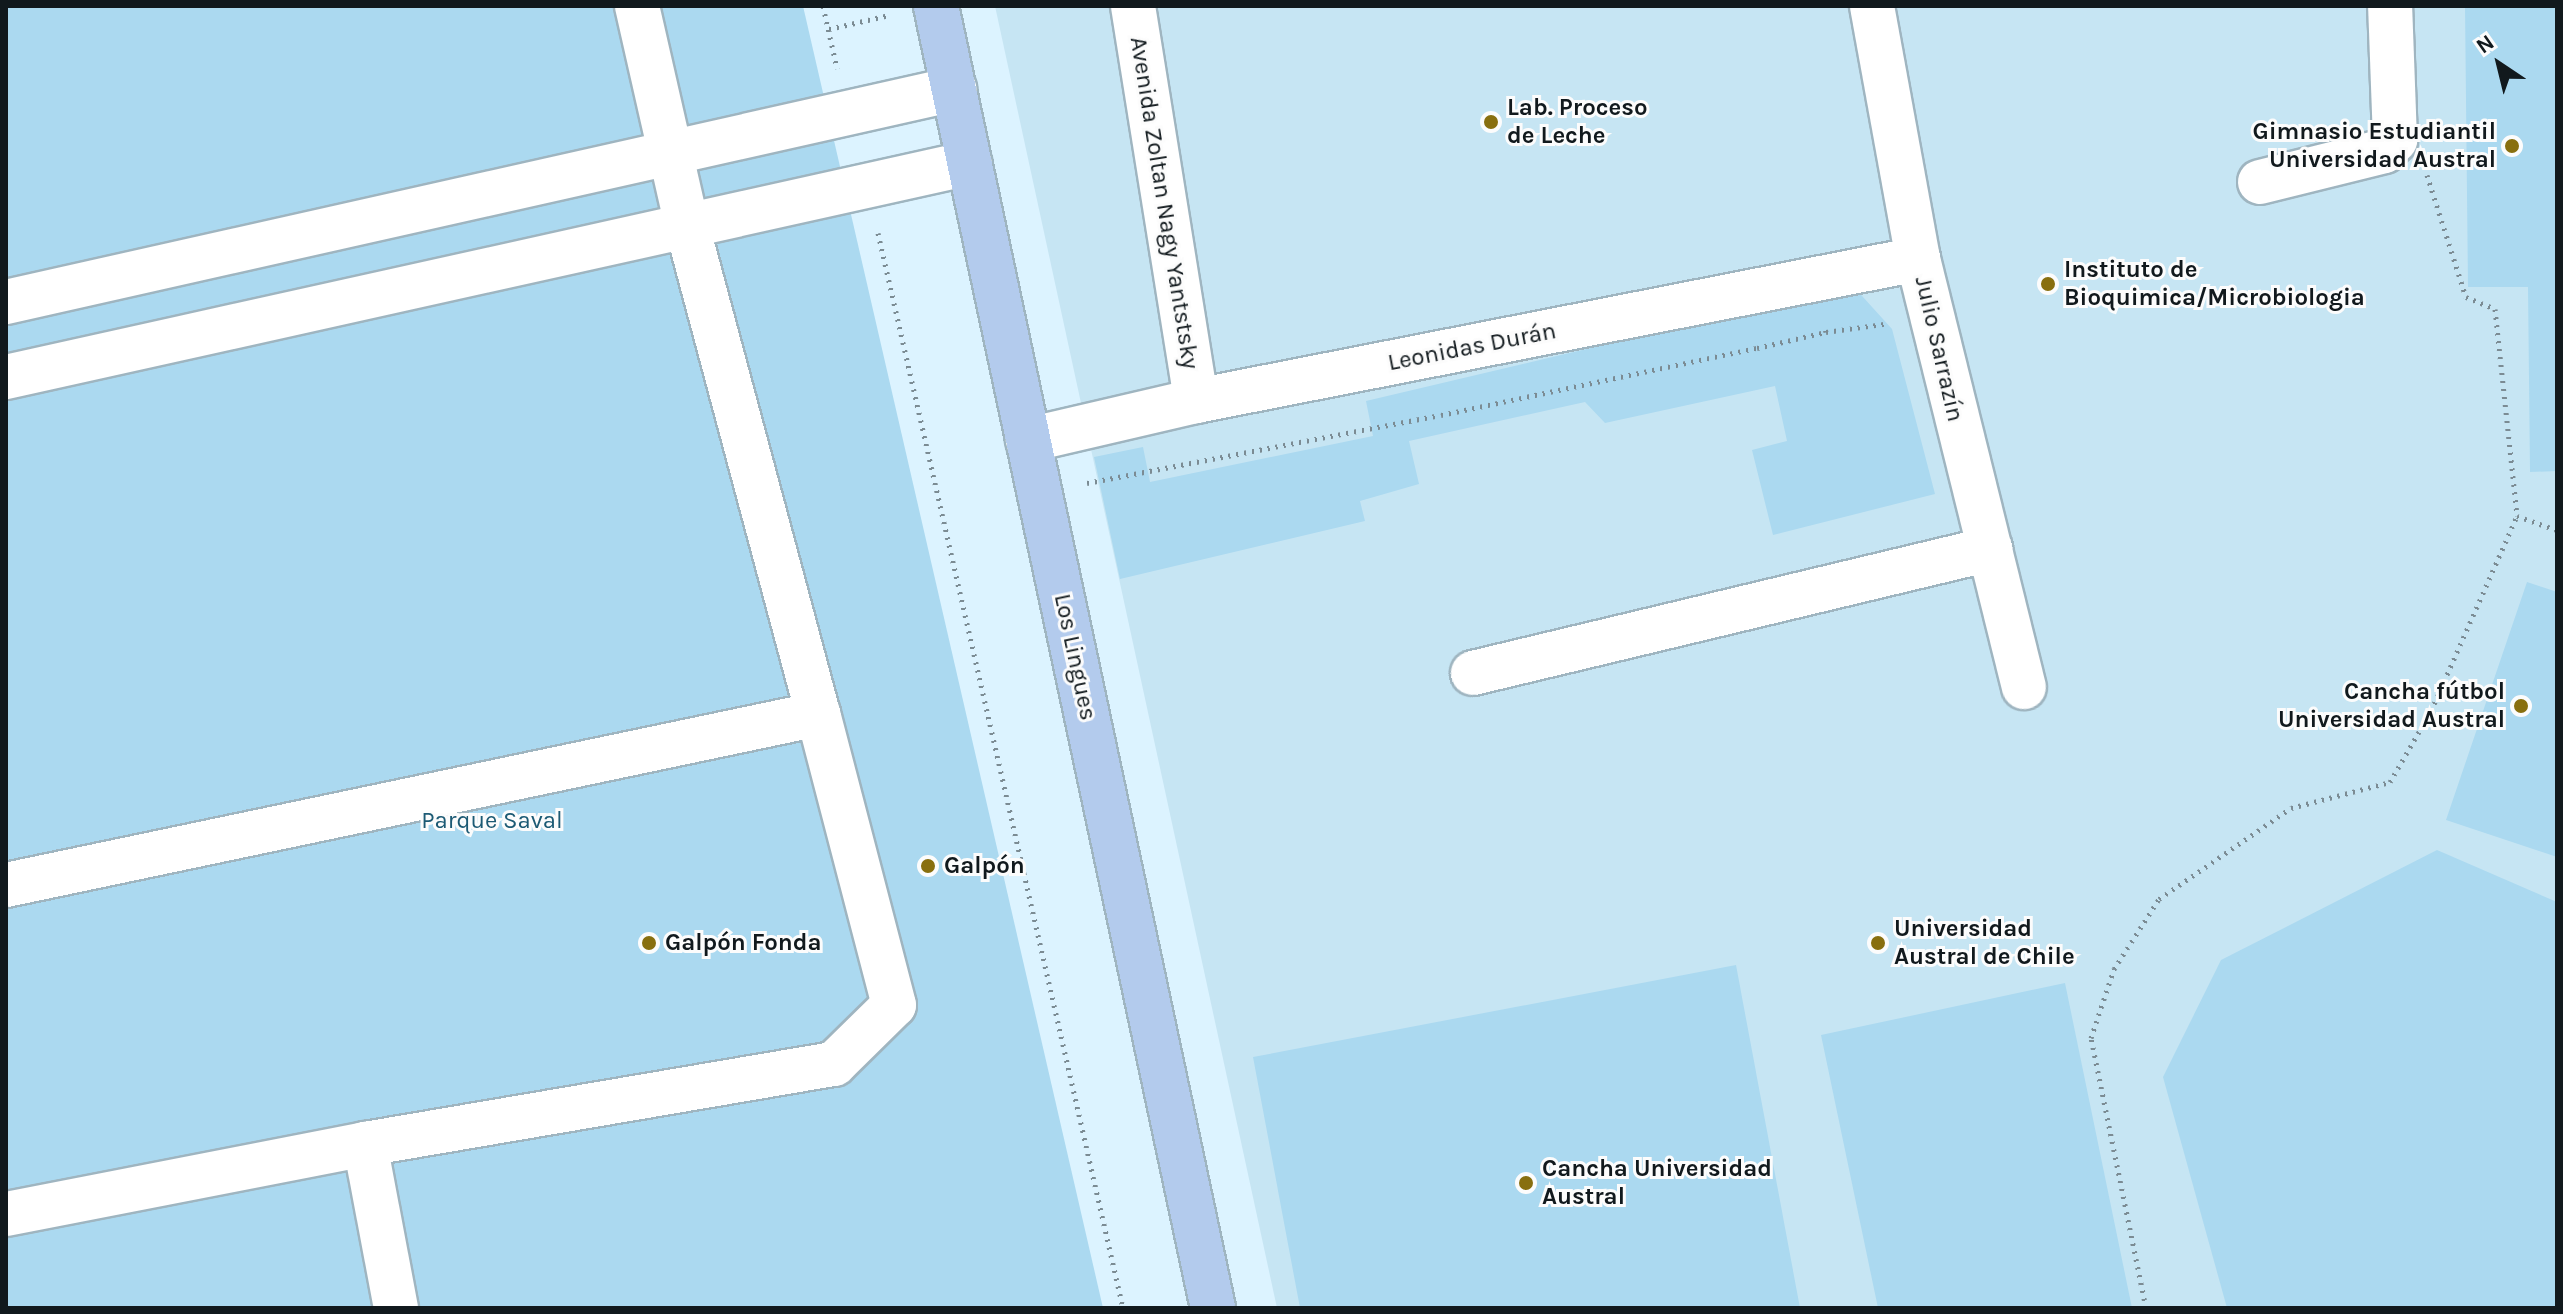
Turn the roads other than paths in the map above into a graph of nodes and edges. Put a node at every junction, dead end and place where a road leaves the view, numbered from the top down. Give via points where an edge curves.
1 (637, 6) edge
2 (1133, 6) edge
3 (1872, 6) edge
4 (2390, 6) edge
5 (917, 9) edge
6 (954, 89) junction
7 (670, 154) junction
8 (970, 163) junction
9 (2260, 182) dead end
10 (687, 226) junction
11 (1918, 259) junction
12 (6, 302) edge
13 (6, 377) edge
14 (1196, 401) junction
15 (1028, 440) junction
16 (1990, 549) junction
17 (1473, 673) dead end
18 (2024, 687) dead end
19 (818, 714) junction
20 (6, 885) edge
21 (365, 1144) junction
22 (6, 1214) edge
23 (396, 1308) edge
24 (1213, 1308) edge

1 - 7 street
2 - 14 street, Avenida Zoltan Nagy Yantstsky
3 - 11 street, Julio Sarrazín
4 - 9 street via 2395,140 2384,151
5 - 6 main road, Los Lingues
6 - 7 street
6 - 8 main road, Los Lingues
7 - 10 street
7 - 12 street
8 - 10 street
8 - 15 main road, Los Lingues
10 - 13 street
10 - 19 street
11 - 14 street, Leonidas Durán
11 - 16 street, Julio Sarrazín
14 - 15 street, Leonidas Durán
15 - 24 main road, Los Lingues
16 - 17 street
16 - 18 street, Julio Sarrazín
19 - 20 street
19 - 21 street via 894,1005 834,1064
21 - 22 street
21 - 23 street

